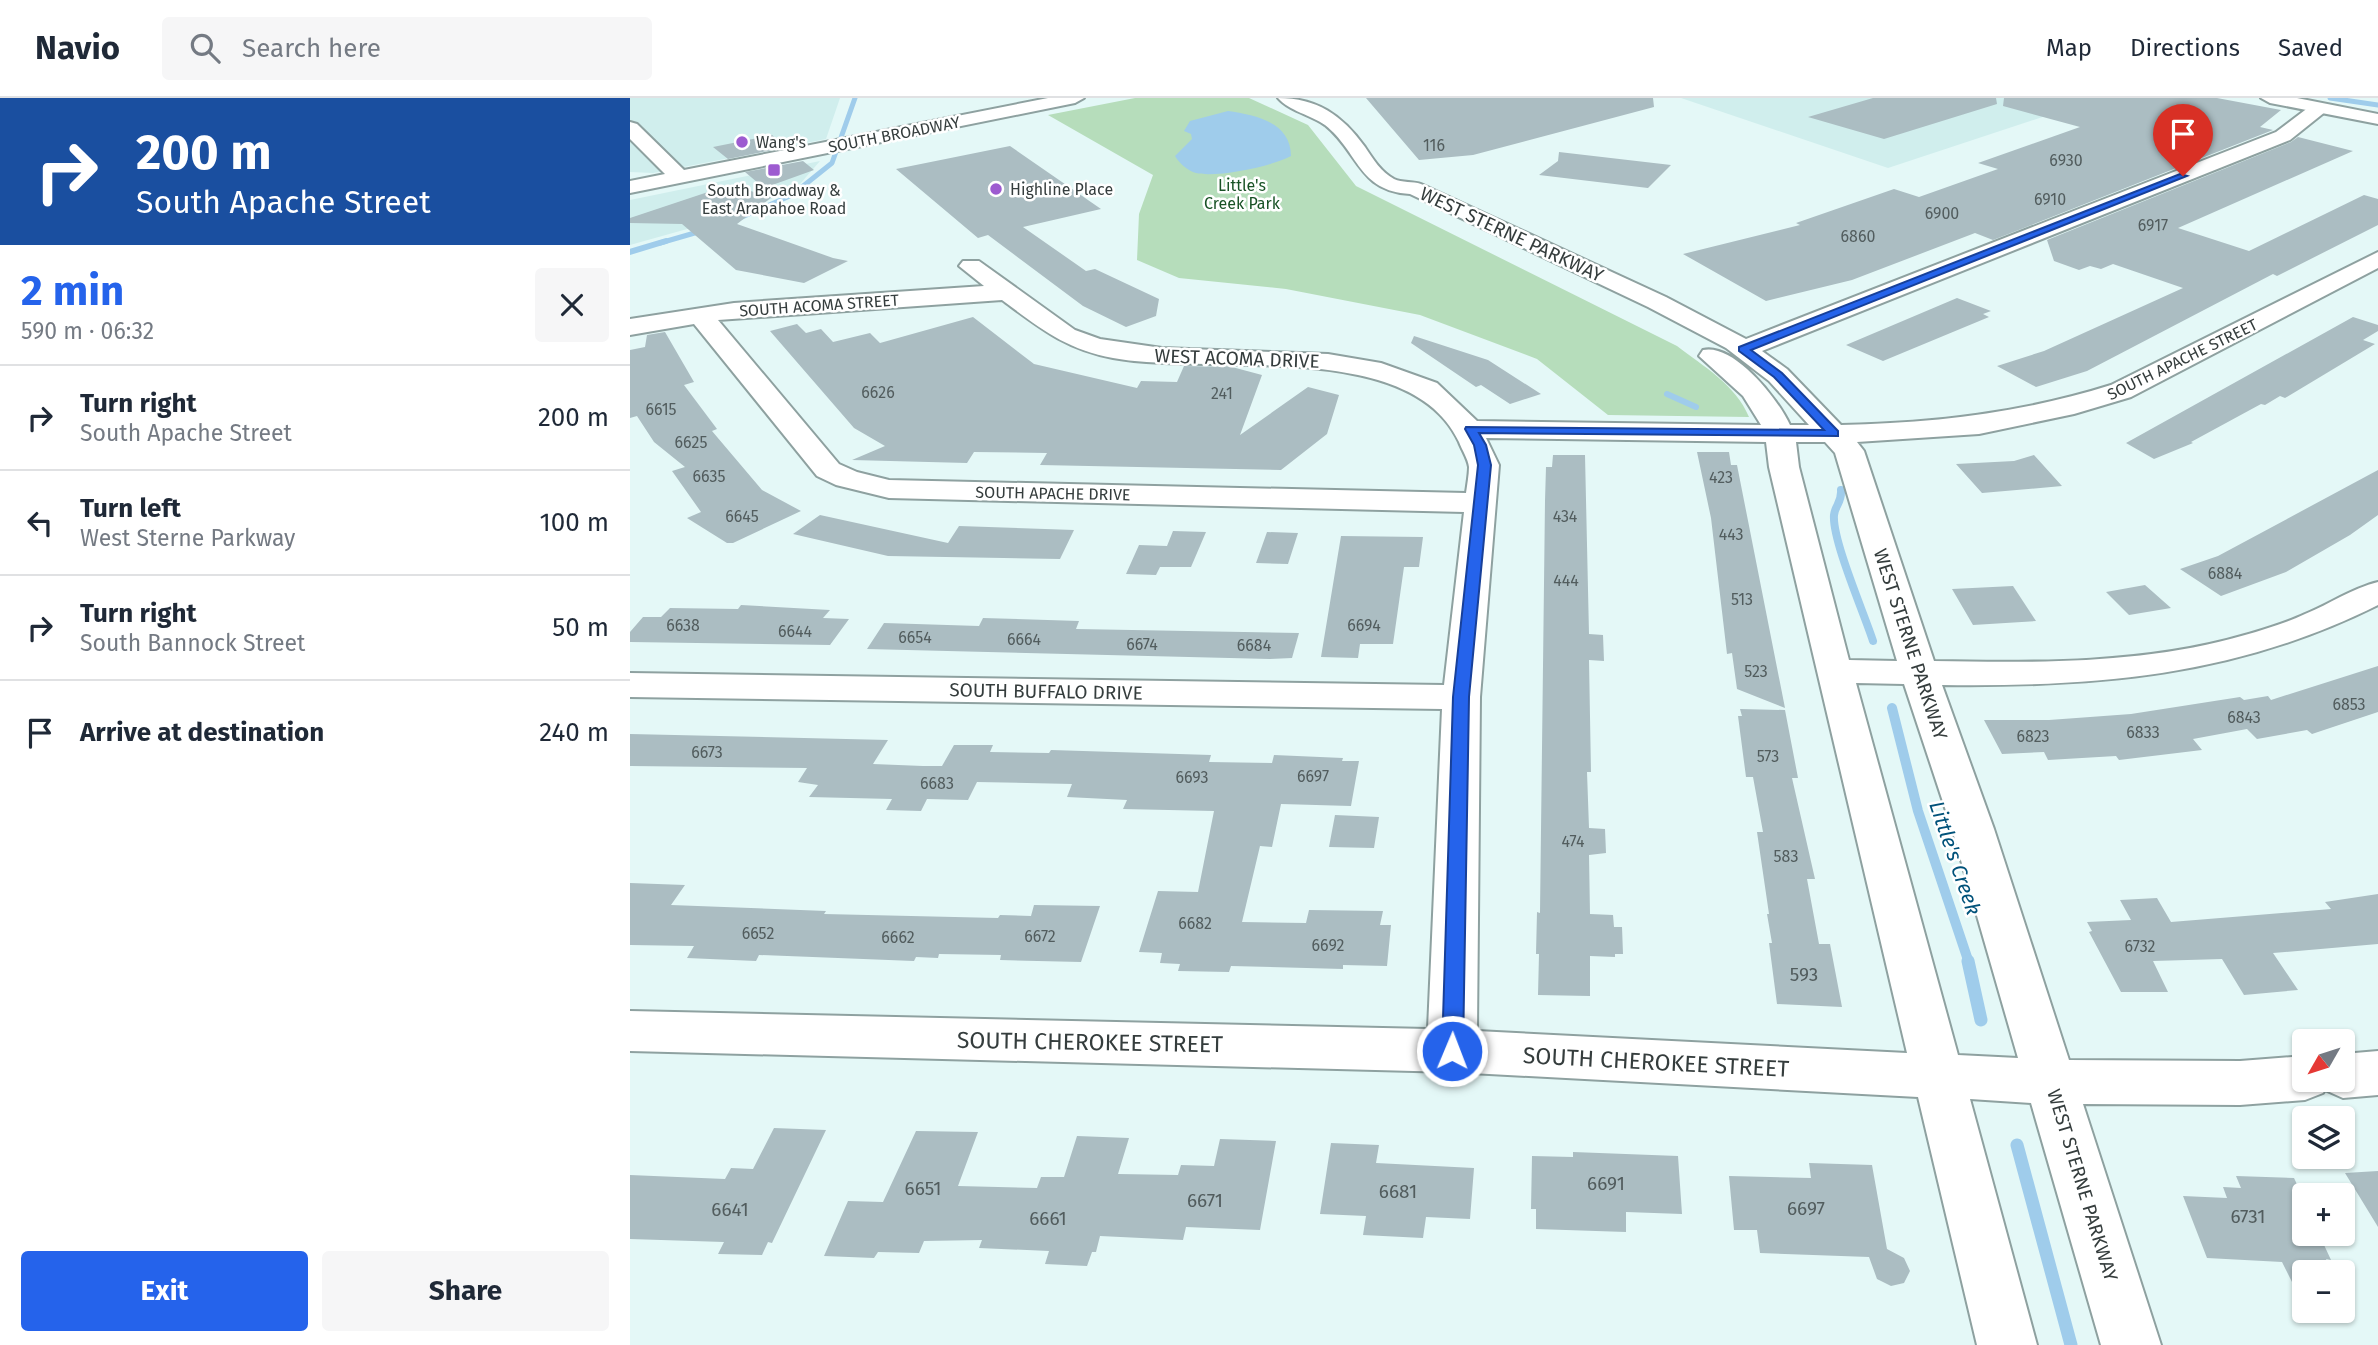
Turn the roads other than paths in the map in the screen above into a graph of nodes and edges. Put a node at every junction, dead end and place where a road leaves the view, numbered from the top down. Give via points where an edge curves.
1 (1075, 98) edge
2 (1287, 98) edge
3 (2264, 98) edge
4 (2270, 98) edge
5 (2319, 108) junction
6 (2378, 119) edge
7 (630, 128) edge
8 (679, 177) junction
9 (630, 187) edge
10 (1397, 189) junction
11 (2378, 259) edge
12 (1578, 265) junction
13 (971, 266) dead end
14 (1552, 273) junction
15 (1010, 292) junction
16 (700, 315) junction
17 (630, 327) edge
18 (1743, 349) junction
19 (1471, 429) junction
20 (1834, 433) junction
21 (1781, 434) junction
22 (1482, 503) junction
23 (2378, 592) edge
24 (1834, 671) junction
25 (1919, 673) junction
26 (630, 685) edge
27 (1461, 697) junction
28 (630, 1031) edge
29 (1452, 1051) junction
30 (2378, 1073) edge
31 (2356, 1075) edge
32 (1939, 1077) junction
33 (2292, 1079) edge
34 (2052, 1082) junction
35 (2007, 1345) edge
36 (2131, 1345) edge

1 - 8 street, SOUTH BROADWAY
2 - 10 street, WEST STERNE PARKWAY via 1333,122 1366,166
3 - 5 street
4 - 5 street
5 - 6 street
5 - 18 street via 2283,136
7 - 8 street
8 - 9 street, SOUTH BROADWAY
10 - 12 street, WEST STERNE PARKWAY via 1414,188
10 - 14 street, WEST STERNE PARKWAY via 1390,194
11 - 20 street, SOUTH APACHE STREET via 2086,404 2002,424 1945,431
12 - 14 street
12 - 18 street, WEST STERNE PARKWAY via 1694,320
13 - 15 street, WEST ACOMA DRIVE
14 - 21 street, WEST STERNE PARKWAY via 1699,346 1746,382
15 - 16 street, SOUTH ACOMA STREET
15 - 19 street, WEST ACOMA DRIVE via 1066,335 1116,351 1314,359 1376,370 1445,401
16 - 17 street, SOUTH ACOMA STREET
16 - 22 street, SOUTH APACHE DRIVE via 828,470 866,484 889,489
18 - 20 street, WEST STERNE PARKWAY via 1778,375
19 - 21 street, SOUTH APACHE STREET
19 - 22 street, WEST ACOMA DRIVE via 1484,465
20 - 21 street, SOUTH APACHE STREET
20 - 25 street, WEST STERNE PARKWAY via 1849,451
21 - 24 street, WEST STERNE PARKWAY via 1784,467
22 - 27 street, WEST ACOMA DRIVE
23 - 25 street via 2301,628 2177,659 2028,673
24 - 25 street
24 - 32 street, WEST STERNE PARKWAY
25 - 34 street, WEST STERNE PARKWAY
26 - 27 street, SOUTH BUFFALO DRIVE
27 - 29 street, WEST ACOMA DRIVE
28 - 29 street, SOUTH CHEROKEE STREET
29 - 32 street, SOUTH CHEROKEE STREET
30 - 31 street
32 - 34 street, SOUTH CHEROKEE STREET
32 - 35 street, WEST STERNE PARKWAY
33 - 34 street, SOUTH CHEROKEE STREET
34 - 36 street, WEST STERNE PARKWAY

